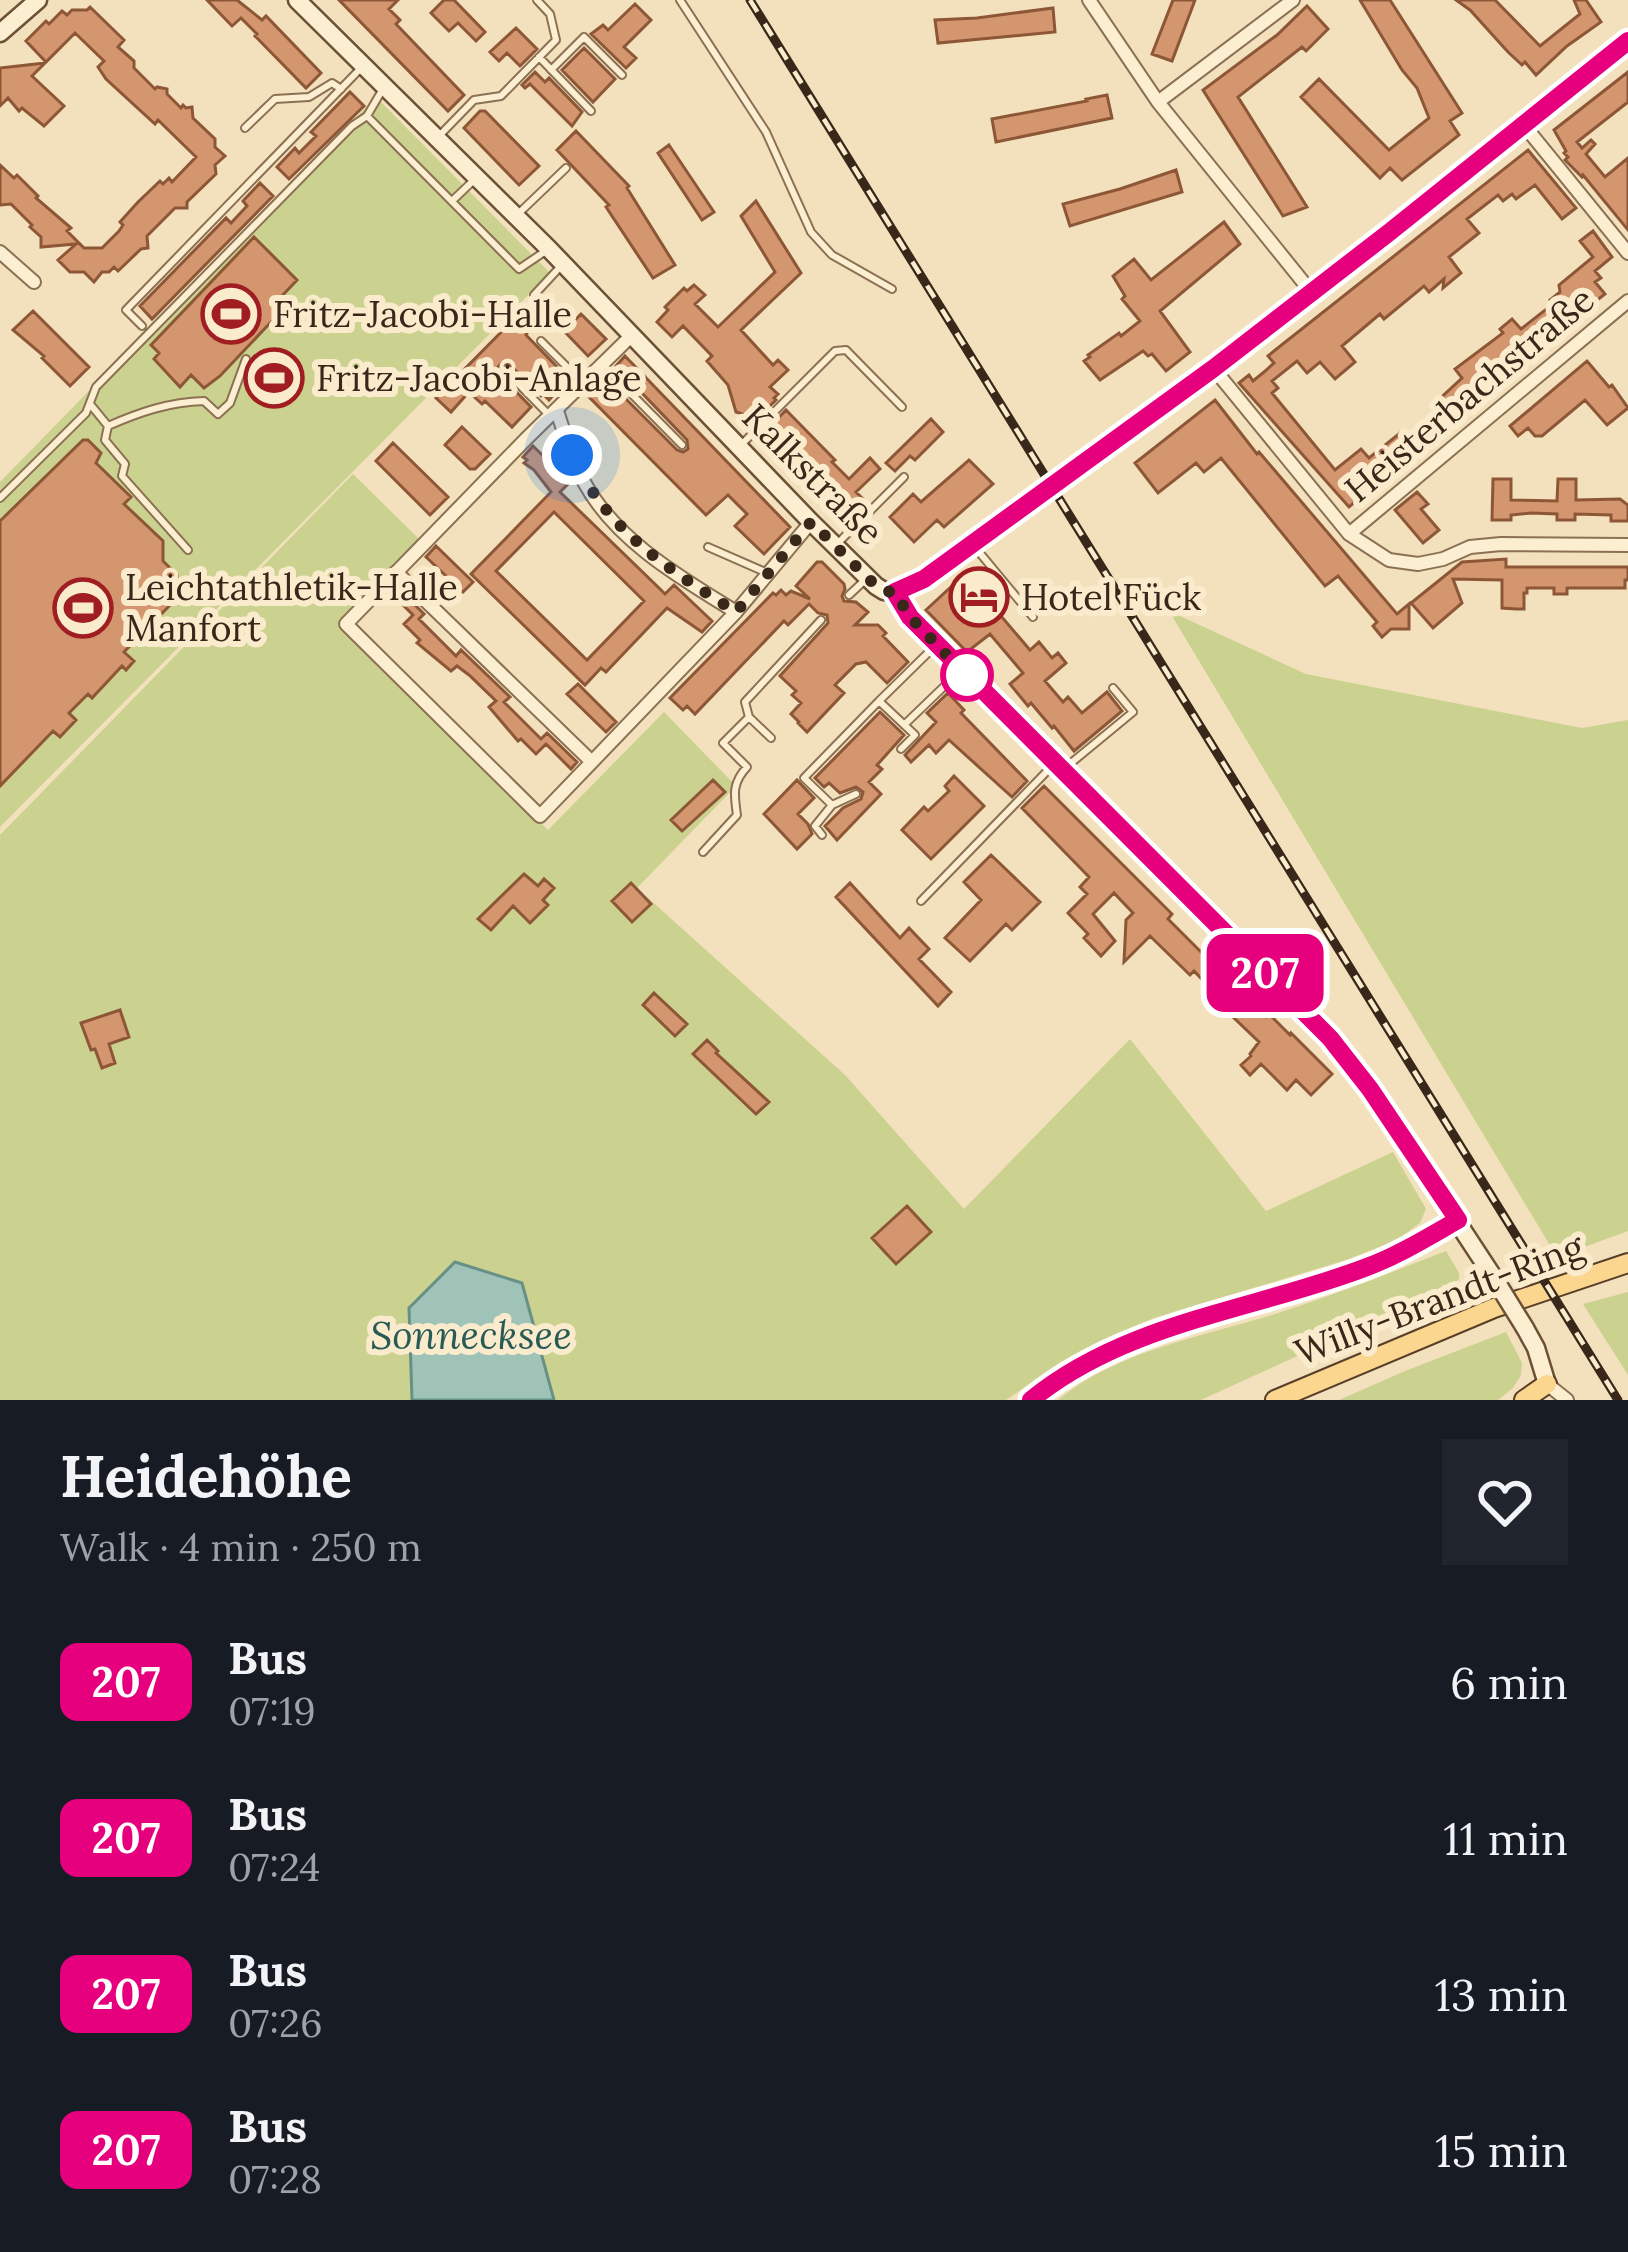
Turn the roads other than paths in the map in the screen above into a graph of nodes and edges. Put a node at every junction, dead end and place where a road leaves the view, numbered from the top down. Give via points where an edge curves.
1 (38, 0) edge
2 (297, 0) edge
3 (536, 0) edge
4 (680, 0) edge
5 (1089, 0) edge
6 (1292, 0) edge
7 (0, 34) edge
8 (1628, 41) edge
9 (539, 58) junction
10 (362, 67) junction
11 (551, 70) junction
12 (622, 75) dead end
13 (384, 87) junction
14 (341, 89) junction
15 (1158, 102) junction
16 (591, 111) dead end
17 (367, 116) junction
18 (1523, 124) junction
19 (245, 128) dead end
20 (436, 139) junction
21 (566, 168) dead end
22 (476, 178) junction
23 (452, 202) junction
24 (516, 216) junction
25 (1626, 247) edge
26 (549, 249) junction
27 (0, 252) edge
28 (563, 263) junction
29 (34, 282) dead end
30 (892, 289) dead end
31 (1312, 293) junction
32 (1628, 301) edge
33 (552, 312) dead end
34 (142, 326) dead end
35 (632, 335) junction
36 (541, 341) dead end
37 (246, 358) dead end
38 (602, 364) junction
39 (1214, 368) junction
40 (506, 370) dead end
41 (584, 384) junction
42 (90, 404) junction
43 (902, 407) dead end
44 (553, 414) junction
45 (108, 426) junction
46 (682, 446) dead end
47 (739, 447) junction
48 (904, 477) dead end
49 (0, 498) edge
50 (811, 522) junction
51 (1349, 534) junction
52 (972, 544) junction
53 (1628, 545) edge
54 (835, 546) junction
55 (708, 547) dead end
56 (188, 550) dead end
57 (396, 572) junction
58 (767, 574) junction
59 (868, 577) junction
60 (895, 592) junction
61 (849, 595) dead end
62 (736, 612) junction
63 (1034, 617) dead end
64 (821, 620) dead end
65 (936, 644) junction
66 (962, 670) junction
67 (1113, 688) dead end
68 (879, 701) junction
69 (749, 717) junction
70 (904, 725) junction
71 (771, 738) dead end
72 (901, 749) dead end
73 (592, 762) junction
74 (1058, 767) junction
75 (856, 794) dead end
76 (832, 805) junction
77 (823, 835) dead end
78 (703, 852) dead end
79 (921, 901) dead end
80 (1458, 1220) junction
81 (1628, 1263) edge
82 (1547, 1384) junction
83 (1030, 1400) edge
84 (1275, 1400) edge
85 (1524, 1400) edge
86 (1567, 1400) edge

1 - 7 street
2 - 10 street, Kalkstraße
3 - 9 lane via 550,14 556,40
4 - 30 lane via 766,132 811,232 832,255
5 - 15 street
6 - 15 street
8 - 18 street
9 - 11 lane
9 - 20 lane via 501,95 474,100
10 - 13 street, Kalkstraße
10 - 14 lane
11 - 12 lane via 584,37
11 - 16 lane
13 - 17 lane
13 - 20 street, Kalkstraße
14 - 19 lane via 332,83 309,97 275,99
14 - 34 lane via 126,310
15 - 31 street
17 - 23 lane
17 - 42 lane via 183,297
18 - 25 street
18 - 31 street
20 - 22 street, Kalkstraße
21 - 24 lane
22 - 23 lane
22 - 24 street, Kalkstraße
23 - 26 lane via 519,269
24 - 26 street, Kalkstraße
26 - 28 street, Kalkstraße
27 - 29 street
28 - 33 lane via 534,295
28 - 35 street, Kalkstraße
31 - 39 street
32 - 51 street, Heisterbachstraße
35 - 38 street
35 - 47 street, Kalkstraße
36 - 41 lane
37 - 45 lane via 218,414 193,401
38 - 41 street
38 - 46 lane
39 - 51 street
39 - 52 street, bridge
40 - 44 lane
41 - 44 street
42 - 45 lane
42 - 49 lane
43 - 47 lane via 841,349
44 - 57 street
44 - 62 street via 586,486 616,524
45 - 56 lane via 105,440 125,464 122,476
47 - 50 street, Kalkstraße
48 - 54 lane
50 - 54 street, Kalkstraße
50 - 58 street
51 - 53 street via 1389,560 1418,564 1485,545
52 - 60 street
52 - 63 lane
54 - 59 street, Kalkstraße
55 - 58 lane
57 - 73 street
57 - 73 street via 346,624 540,816
58 - 62 street
59 - 60 street, Kalkstraße
59 - 61 lane
60 - 65 street, Kalkstraße
62 - 73 street
64 - 69 lane via 745,702
65 - 66 street, Kalkstraße
65 - 68 lane
66 - 70 lane
66 - 74 street, Kalkstraße
67 - 74 lane via 1132,712
68 - 70 lane
68 - 76 lane via 804,778
69 - 71 lane
69 - 78 lane via 723,743 747,767 737,778 737,815
70 - 72 lane via 915,735
74 - 79 lane
74 - 80 street, Kalkstraße via 1330,1038
75 - 76 lane
76 - 77 lane via 814,826
80 - 82 street, Kalkstraße, bridge via 1536,1348
80 - 83 main road via 1367,1267 1145,1337
81 - 84 main road, Willy-Brandt-Ring via 1475,1315
82 - 85 main road
82 - 86 street, Kalkstraße

